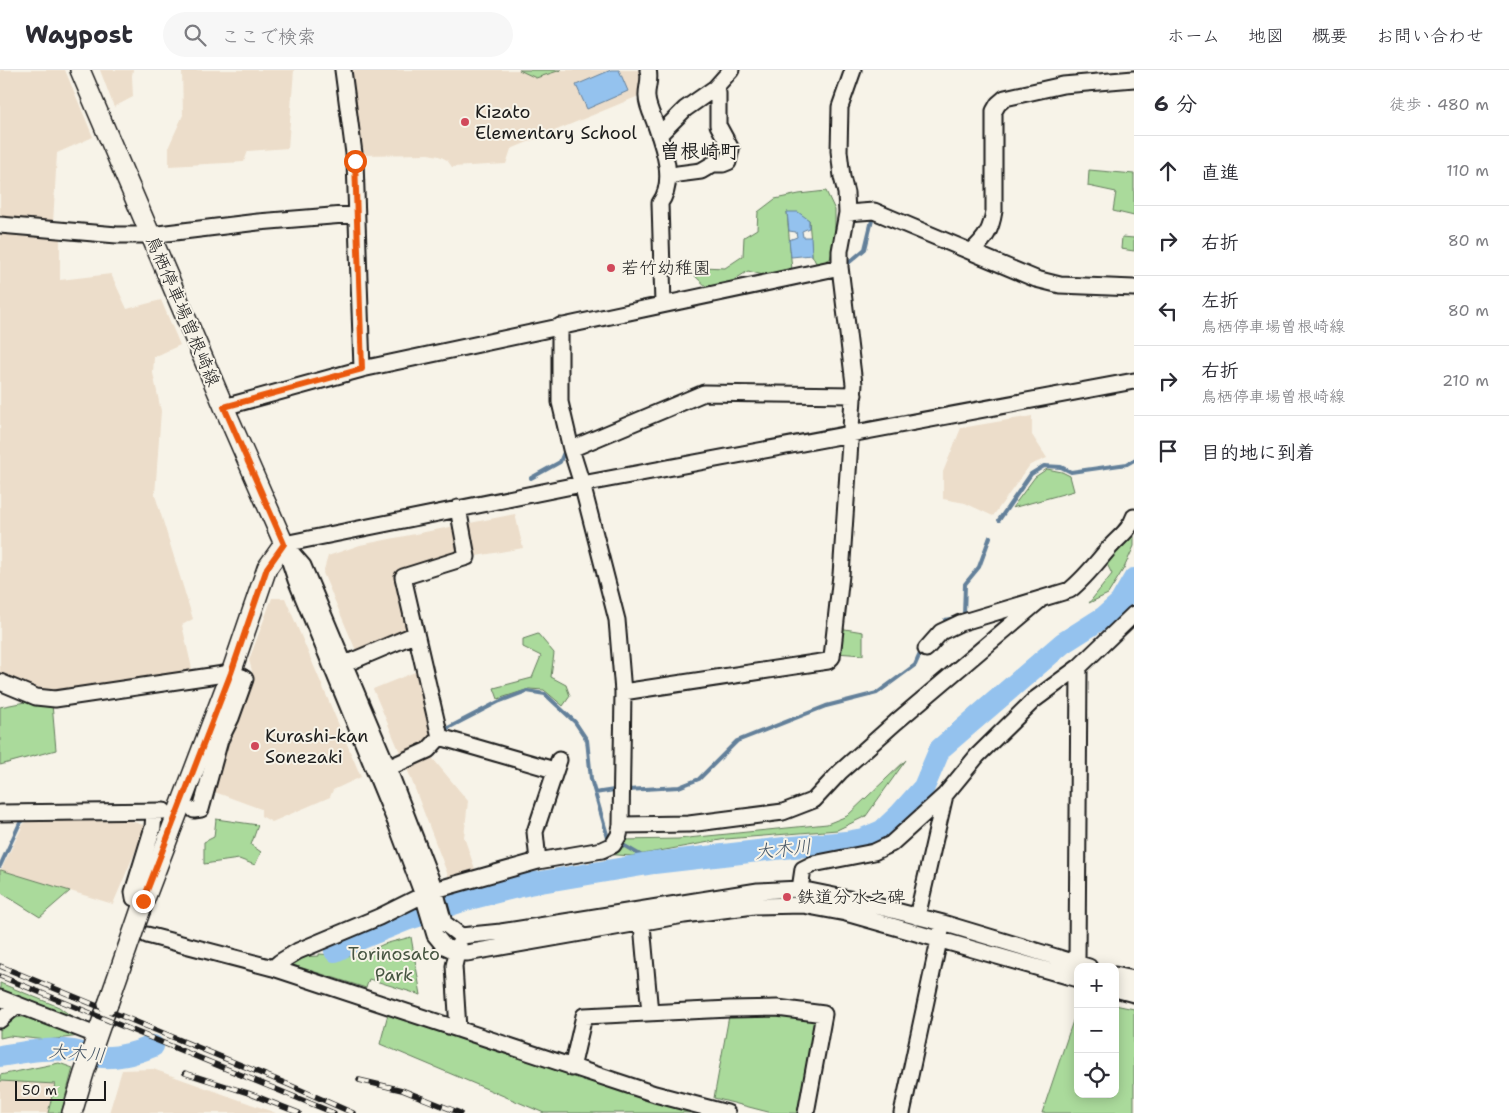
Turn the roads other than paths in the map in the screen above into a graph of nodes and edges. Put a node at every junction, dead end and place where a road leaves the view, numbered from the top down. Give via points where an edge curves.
1 (80, 70) edge
2 (343, 70) edge
3 (648, 70) edge
4 (731, 70) edge
5 (853, 70) edge
6 (1134, 79) edge
7 (715, 88) junction
8 (659, 134) junction
9 (668, 177) junction
10 (847, 213) junction
11 (356, 214) junction
12 (0, 225) edge
13 (150, 234) junction
14 (972, 251) junction
15 (840, 267) junction
16 (1134, 288) edge
17 (663, 304) junction
18 (560, 326) junction
19 (362, 369) junction
20 (1134, 381) edge
21 (854, 395) junction
22 (224, 407) junction
23 (851, 435) junction
24 (571, 449) junction
25 (582, 484) junction
26 (458, 508) junction
27 (1134, 517) edge
28 (284, 544) junction
29 (1040, 600) junction
30 (1134, 614) edge
31 (416, 634) junction
32 (926, 649) dead end
33 (345, 664) junction
34 (1079, 666) junction
35 (231, 673) junction
36 (0, 682) edge
37 (624, 692) junction
38 (440, 737) junction
39 (388, 768) junction
40 (945, 795) junction
41 (194, 810) dead end
42 (0, 813) edge
43 (621, 825) junction
44 (538, 861) junction
45 (800, 889) junction
46 (429, 892) junction
47 (142, 905) junction
48 (642, 916) junction
49 (917, 917) junction
50 (943, 923) junction
51 (438, 925) junction
52 (148, 935) dead end
53 (461, 936) junction
54 (939, 941) junction
55 (457, 952) junction
56 (1076, 963) edge
57 (1083, 963) edge
58 (273, 968) junction
59 (1119, 976) edge
60 (1074, 978) edge
61 (1134, 979) edge
62 (1119, 990) edge
63 (1134, 994) edge
64 (0, 998) edge
65 (16, 1005) junction
66 (650, 1012) junction
67 (0, 1020) edge
68 (458, 1029) junction
69 (96, 1035) junction
70 (572, 1068) junction
71 (72, 1113) edge
72 (726, 1113) edge
73 (806, 1113) edge
74 (902, 1113) edge

1 - 13 main road, 鳥栖停車場曽根崎線
2 - 11 street via 355,161
3 - 8 street via 646,98
4 - 7 street
5 - 10 street via 840,107 839,151
6 - 14 street via 1063,85 1005,98 998,104 994,111 992,225 985,239
7 - 8 street
7 - 9 street via 718,93 718,125 731,149 728,162
8 - 9 street
9 - 17 street via 665,196 660,202
10 - 14 street via 874,211
10 - 15 street
11 - 13 street
11 - 19 street
12 - 13 street via 118,235
13 - 22 main road, 鳥栖停車場曽根崎線
14 - 16 street via 1036,279 1060,285
15 - 17 street
15 - 21 street
17 - 18 street
18 - 19 street
18 - 24 street via 560,402
19 - 22 street
20 - 23 street
21 - 23 street
21 - 24 street via 704,393
22 - 28 main road, 鳥栖停車場曽根崎線
23 - 25 street
23 - 37 street via 832,657 828,661
24 - 25 street
25 - 26 street
25 - 37 street via 617,620
26 - 28 street
26 - 31 street via 467,557 403,577
27 - 29 street via 1132,526 1084,579 1070,590
28 - 33 street via 303,566
28 - 35 main road via 267,568
28 - 46 street via 389,805
29 - 32 street via 960,623 941,632
29 - 43 street via 896,722 814,800 773,814 688,824
30 - 34 street
31 - 33 street
31 - 38 street
33 - 39 street
34 - 40 street via 1034,700 977,756
34 - 57 street
35 - 36 street via 55,699 36,698
35 - 41 street via 244,679 220,740 200,809
35 - 47 main road
37 - 43 street
38 - 39 street via 428,750
38 - 44 street via 556,765 535,832
39 - 46 street
40 - 45 street via 891,844 874,852 813,864 803,869
40 - 49 street
42 - 47 street via 159,811 134,892 134,898
43 - 44 street via 612,845 602,850
44 - 46 street
45 - 48 street via 758,891
45 - 49 street
46 - 51 street
46 - 58 street via 298,951
47 - 69 main road, bridge
48 - 53 street
48 - 54 street via 803,905 846,913
48 - 55 street via 467,953
48 - 66 street
49 - 50 street
50 - 54 street
50 - 56 street
51 - 53 street
51 - 55 street via 435,935 444,946
52 - 58 street
53 - 55 street
54 - 60 street
54 - 74 street
55 - 68 street via 454,966
58 - 68 street
59 - 61 street
62 - 63 street
64 - 65 street
65 - 67 street
65 - 69 street
66 - 70 street via 584,1016
66 - 73 street via 777,1008 824,1014
68 - 70 street
69 - 71 main road
70 - 72 street

